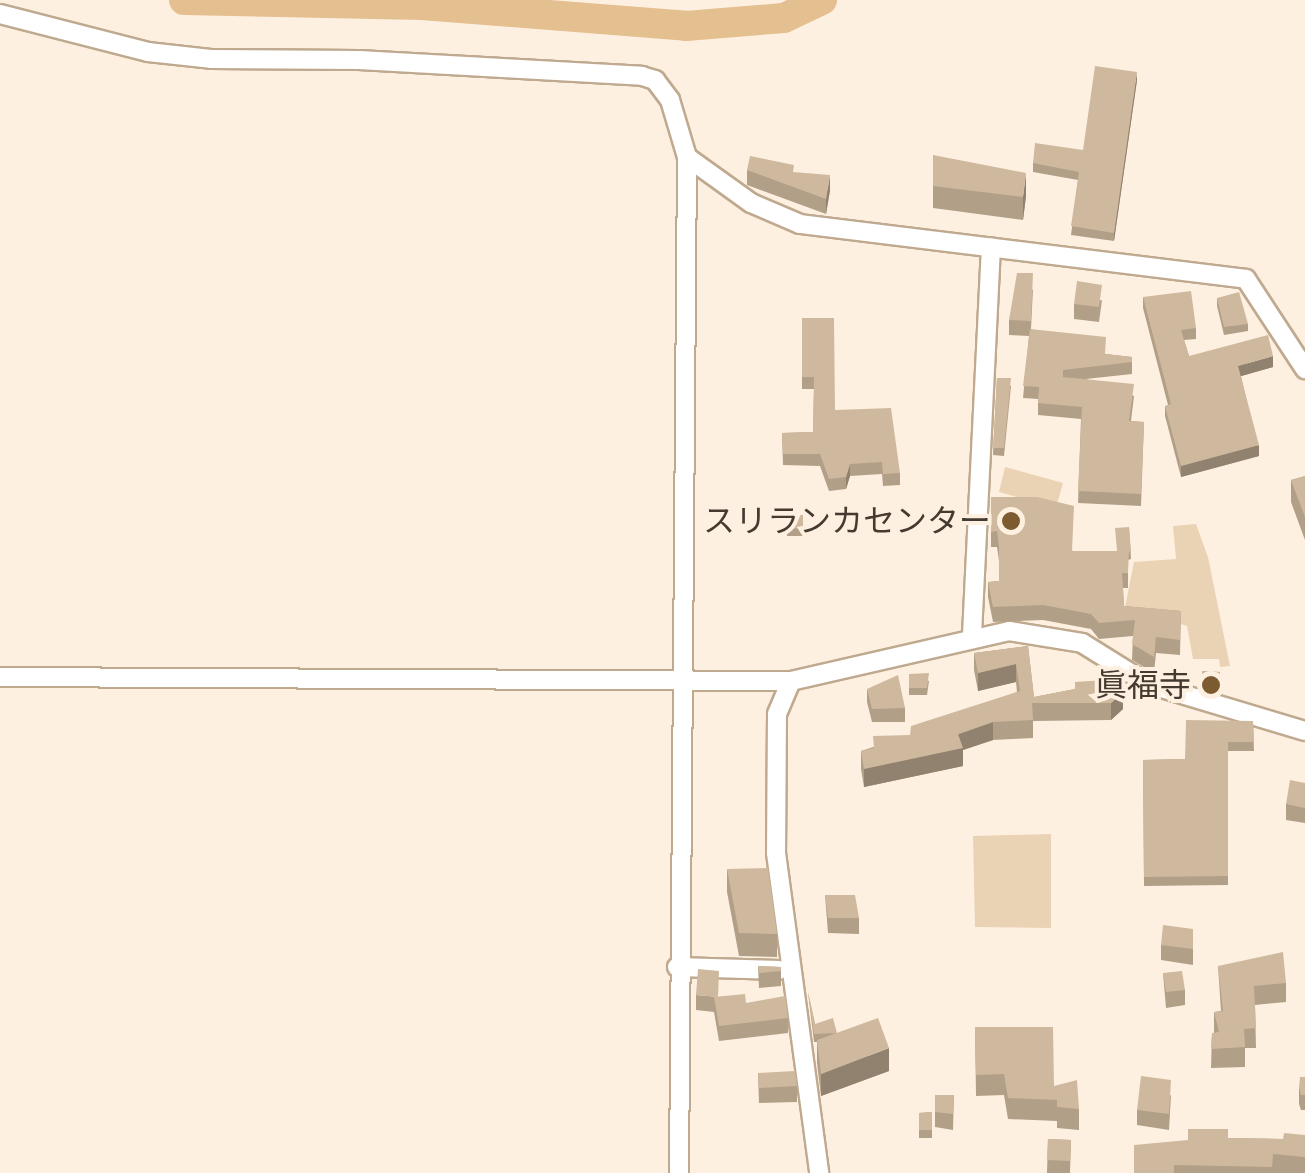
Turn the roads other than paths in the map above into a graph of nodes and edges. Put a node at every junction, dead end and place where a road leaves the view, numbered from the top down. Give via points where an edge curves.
1 (0, 14) edge
2 (688, 157) junction
3 (991, 247) junction
4 (1305, 369) edge
5 (972, 636) junction
6 (0, 676) edge
7 (682, 679) junction
8 (791, 680) junction
9 (1305, 731) edge
10 (678, 967) junction
11 (790, 970) junction
12 (678, 1173) edge
13 (820, 1173) edge

1 - 2 street via 148,52 211,59 642,76 655,80 670,100
2 - 3 street via 751,203 800,224
2 - 7 street
3 - 4 street via 1246,279
3 - 5 street
5 - 8 street
5 - 9 street via 1008,631 1082,642 1148,684
6 - 7 street
7 - 8 street
7 - 10 street
8 - 11 street via 777,714 774,755
10 - 11 street
10 - 12 street
11 - 13 street

